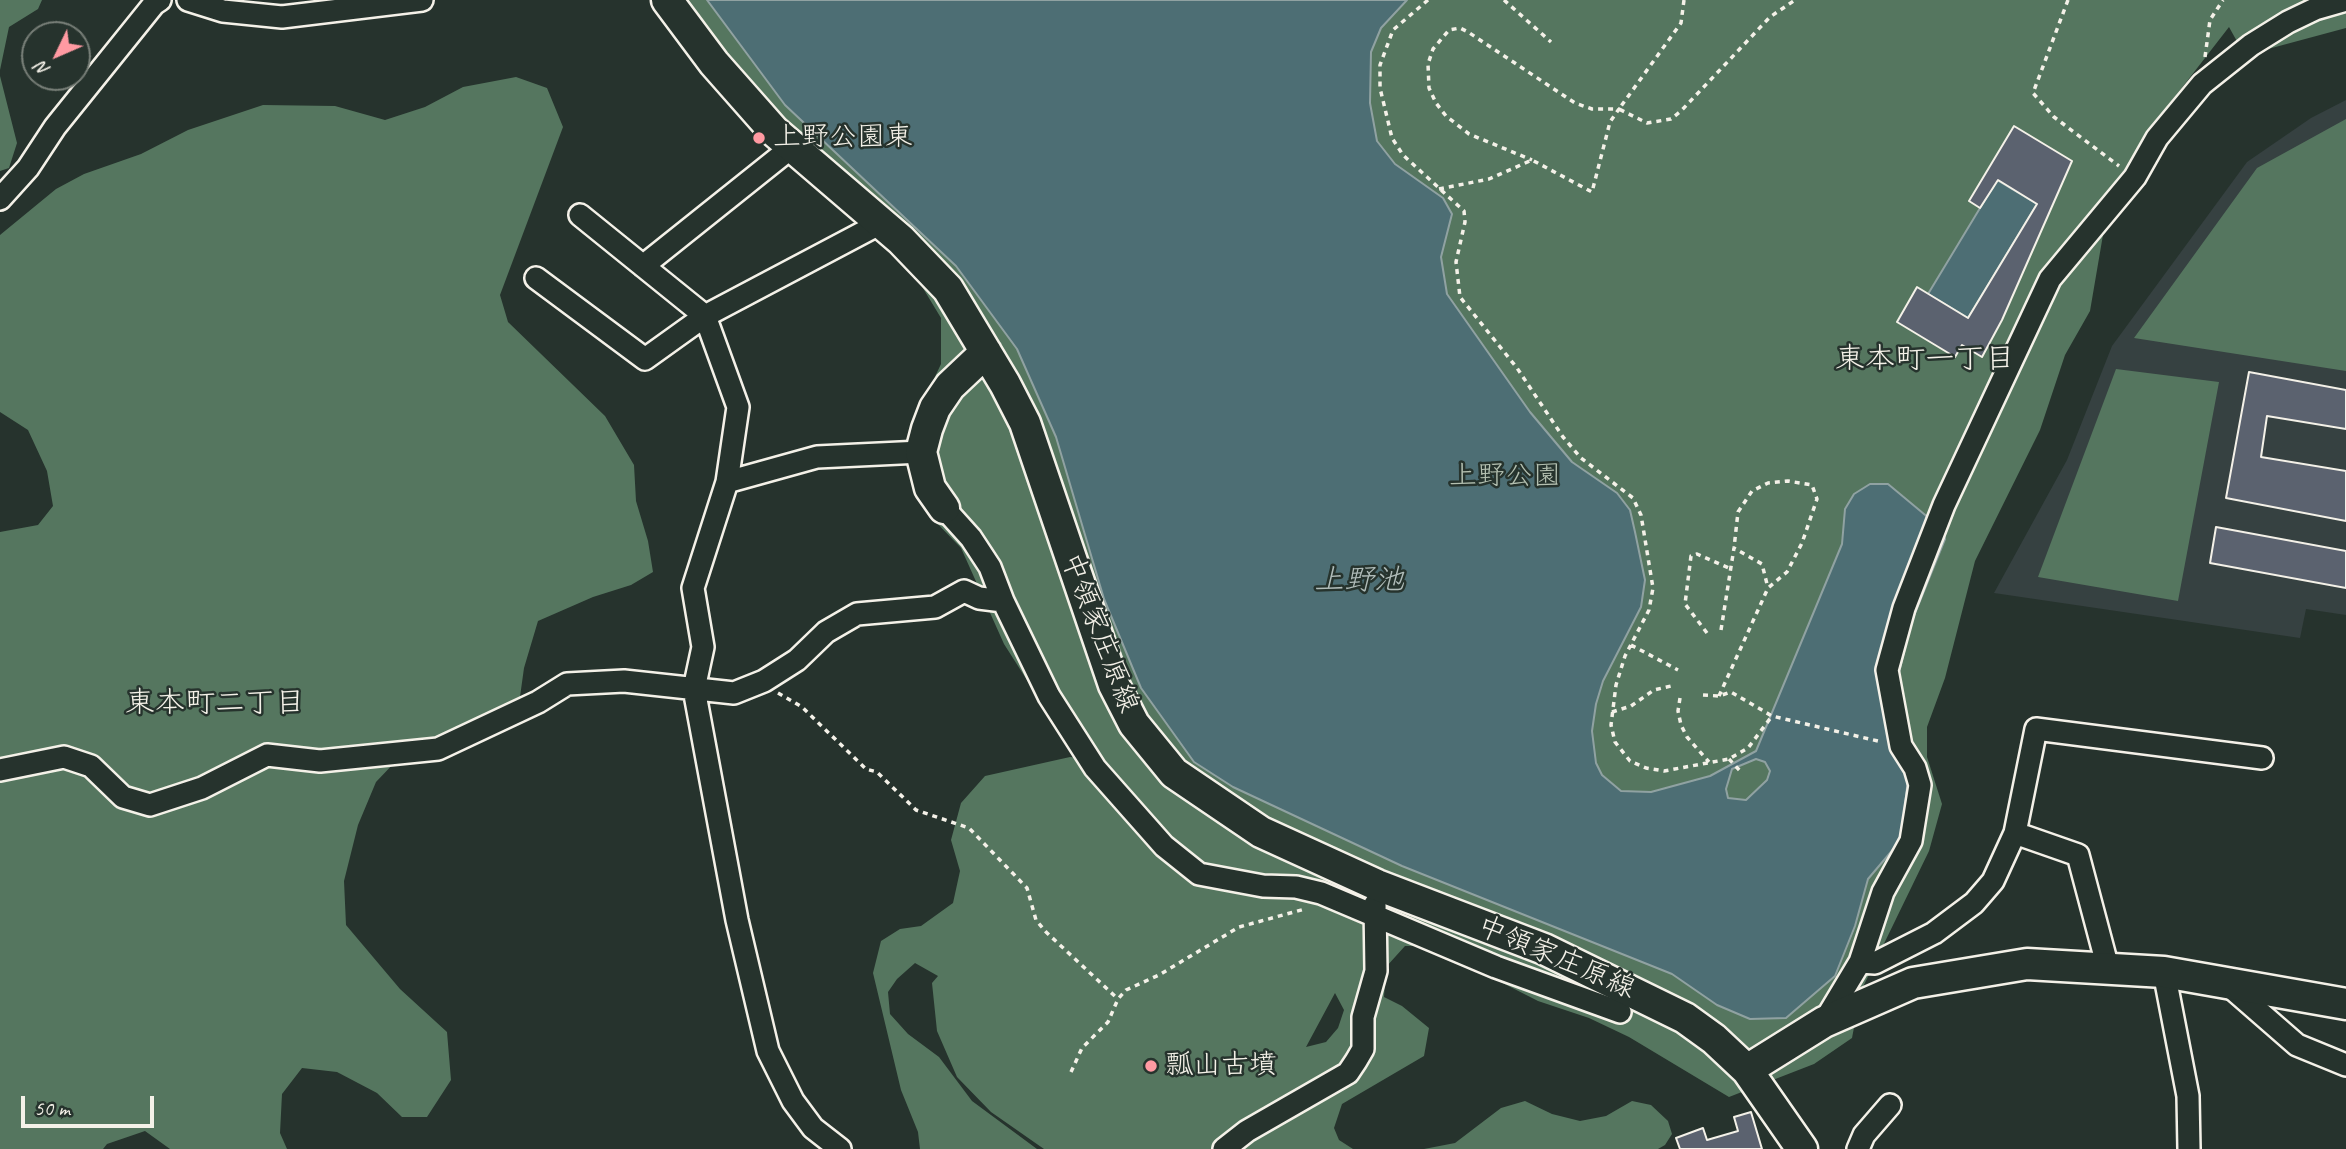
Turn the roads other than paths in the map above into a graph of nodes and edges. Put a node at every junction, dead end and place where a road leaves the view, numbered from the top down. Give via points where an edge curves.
1 (160, 0) edge
2 (188, 0) edge
3 (422, 0) edge
4 (667, 0) edge
5 (2346, 1) edge
6 (792, 147) junction
7 (0, 199) edge
8 (580, 215) dead end
9 (881, 223) junction
10 (643, 265) junction
11 (536, 278) dead end
12 (705, 316) junction
13 (986, 352) junction
14 (921, 452) junction
15 (727, 482) junction
16 (944, 508) joint
17 (1003, 601) junction
18 (694, 689) junction
19 (2263, 758) dead end
20 (0, 770) edge
21 (2015, 832) junction
22 (1377, 885) junction
23 (1373, 916) junction
24 (1860, 962) junction
25 (2108, 968) junction
26 (2164, 972) junction
27 (2225, 983) junction
28 (2346, 1004) edge
29 (1620, 1012) dead end
30 (1824, 1022) junction
31 (2346, 1065) edge
32 (1747, 1070) junction
33 (1890, 1104) dead end
34 (840, 1149) edge
35 (1224, 1149) edge
36 (1802, 1149) edge
37 (1858, 1149) edge
38 (2189, 1149) edge

1 - 7 street
2 - 3 street via 223,11 282,17
4 - 6 main road, 中領家庄原線 via 714,63
5 - 24 street via 2288,22 2202,84 2157,138 2135,177 2050,279 1944,505 1904,608 1887,670 1901,746 1920,785 1911,841 1883,892
6 - 9 main road, 中領家庄原線
6 - 10 street
8 - 10 street
9 - 12 street
9 - 13 main road, 中領家庄原線 via 948,289
10 - 12 street
11 - 12 street via 645,359
12 - 15 street via 738,407
13 - 14 main road via 950,386 935,408
13 - 22 main road, 中領家庄原線 via 1024,423 1089,617 1134,724 1174,773 1222,807 1261,832
14 - 15 street via 817,457
14 - 16 main road via 930,488
15 - 18 street via 693,588 703,647
16 - 17 street via 971,538
17 - 18 street via 964,591 935,607 858,614 826,632 797,660 764,681 734,693
17 - 23 street via 1049,696 1077,741 1164,846 1199,874 1321,893
18 - 20 street via 624,681 567,684 438,749 320,761 267,755 202,788 150,805 123,797 91,766 64,757
18 - 34 street via 734,907 768,1051 793,1101 813,1128
19 - 21 street via 2036,729
21 - 24 street via 1993,881 1973,903 1934,933 1875,963
21 - 25 street via 2078,855
22 - 23 street
22 - 32 main road, 中領家庄原線 via 1544,950 1642,995 1714,1039
23 - 29 street
23 - 35 street via 1376,971 1363,1017 1363,1049 1348,1073
24 - 30 street
25 - 26 main road
25 - 30 main road via 2027,964 1962,973 1913,983
26 - 27 main road
26 - 38 street via 2188,1096
27 - 28 main road
27 - 31 street via 2297,1045
30 - 32 main road
32 - 36 main road, 中領家庄原線
33 - 37 street

